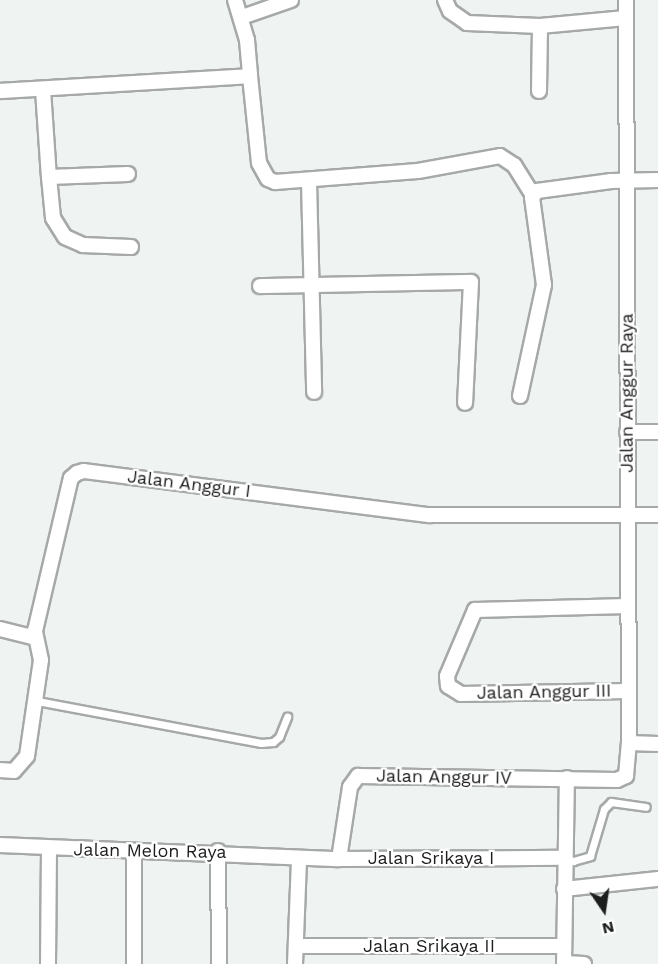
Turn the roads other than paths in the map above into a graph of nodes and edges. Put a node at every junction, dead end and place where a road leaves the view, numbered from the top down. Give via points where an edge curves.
1 (236, 0) edge
2 (291, 0) edge
3 (445, 0) edge
4 (626, 0) edge
5 (242, 17) junction
6 (626, 18) junction
7 (540, 26) junction
8 (250, 76) junction
9 (43, 90) junction
10 (0, 91) edge
11 (539, 91) dead end
12 (128, 174) dead end
13 (48, 177) junction
14 (626, 180) junction
15 (658, 180) edge
16 (309, 181) junction
17 (533, 195) junction
18 (131, 247) dead end
19 (260, 286) dead end
20 (310, 287) junction
21 (314, 392) dead end
22 (520, 396) dead end
23 (465, 403) dead end
24 (627, 432) junction
25 (658, 432) edge
26 (627, 514) junction
27 (658, 515) edge
28 (627, 606) junction
29 (0, 629) edge
30 (35, 638) junction
31 (627, 691) junction
32 (37, 701) junction
33 (287, 717) dead end
34 (629, 743) junction
35 (658, 744) edge
36 (0, 770) edge
37 (567, 778) junction
38 (617, 780) joint
39 (646, 807) dead end
40 (0, 846) edge
41 (49, 849) junction
42 (134, 852) junction
43 (218, 852) junction
44 (299, 858) junction
45 (564, 858) junction
46 (339, 859) junction
47 (658, 879) edge
48 (564, 889) junction
49 (296, 946) junction
50 (563, 946) junction
51 (48, 964) edge
52 (134, 964) edge
53 (219, 964) edge
54 (295, 964) edge
55 (564, 964) edge
56 (584, 964) edge

1 - 5 street
2 - 5 street
3 - 7 street via 450,11 467,23
4 - 6 street, Jalan Anggur Raya
5 - 8 street
6 - 7 street
6 - 14 street, Jalan Anggur Raya
7 - 11 street
8 - 9 street
8 - 16 street via 262,171 275,182
9 - 10 street
9 - 13 street
12 - 13 street
13 - 18 street via 53,218 65,237 83,245
14 - 15 street
14 - 17 street via 537,191
14 - 24 street, Jalan Anggur Raya
16 - 17 street via 417,171 500,156 514,165
16 - 20 street
17 - 22 street via 544,285
19 - 20 street
20 - 21 street
20 - 23 street via 471,282
24 - 25 street
24 - 26 street, Jalan Anggur Raya
26 - 27 street, Jalan Anggur I
26 - 28 street, Jalan Anggur Raya
26 - 30 street, Jalan Anggur I via 429,515 84,471 71,478
28 - 31 street, Jalan Anggur Raya
28 - 31 street, Jalan Anggur III via 475,610 447,676 448,686 461,694
29 - 30 street
30 - 32 street, Jalan Anggur I via 41,660
31 - 34 street, Jalan Anggur Raya
32 - 33 lane via 261,743 279,737
32 - 36 street, Jalan Anggur I via 27,756 14,771
34 - 35 street
34 - 38 street, Jalan Anggur Raya via 626,776
37 - 38 street, Jalan Anggur IV
37 - 45 street
37 - 46 street, Jalan Anggur IV via 358,776 350,787
39 - 45 lane via 610,802 604,809 590,856 573,861
40 - 41 street, Jalan Melon Raya
41 - 42 street, Jalan Melon Raya
41 - 51 street
42 - 43 street, Jalan Melon Raya
42 - 52 street
43 - 44 street, Jalan Melon Raya
43 - 53 street
44 - 46 street, Jalan Srikaya I
44 - 49 street
45 - 46 street, Jalan Srikaya I
45 - 48 street
47 - 48 street
48 - 50 street
49 - 50 street, Jalan Srikaya II
49 - 54 street
50 - 55 street
55 - 56 street

